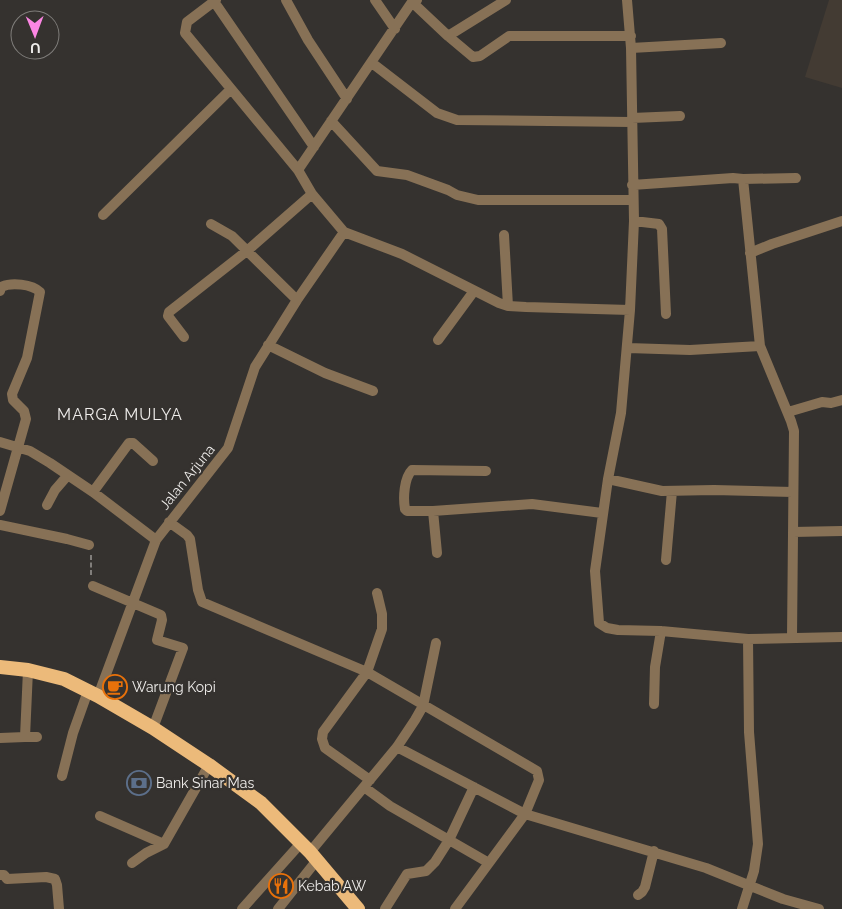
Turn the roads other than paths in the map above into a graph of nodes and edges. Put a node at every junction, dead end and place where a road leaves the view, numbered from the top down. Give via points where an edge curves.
1 (214, 0) edge
2 (286, 0) edge
3 (375, 0) edge
4 (506, 0) edge
5 (627, 0) edge
6 (415, 1) edge
7 (395, 29) junction
8 (448, 36) junction
9 (631, 36) junction
10 (721, 43) dead end
11 (631, 48) junction
12 (372, 62) junction
13 (230, 90) junction
14 (347, 99) junction
15 (680, 116) dead end
16 (632, 120) junction
17 (331, 121) junction
18 (314, 147) junction
19 (298, 170) junction
20 (796, 178) dead end
21 (743, 179) junction
22 (632, 186) junction
23 (312, 194) junction
24 (632, 200) junction
25 (103, 215) dead end
26 (634, 220) junction
27 (842, 221) edge
28 (211, 224) dead end
29 (344, 232) junction
30 (504, 235) dead end
31 (248, 250) junction
32 (750, 253) junction
33 (0, 291) edge
34 (474, 291) junction
35 (297, 300) junction
36 (508, 306) junction
37 (630, 310) junction
38 (666, 314) dead end
39 (184, 337) dead end
40 (438, 340) dead end
41 (268, 344) junction
42 (760, 346) junction
43 (628, 348) junction
44 (373, 391) dead end
45 (842, 400) edge
46 (788, 412) junction
47 (0, 442) edge
48 (19, 447) junction
49 (154, 461) dead end
50 (486, 471) dead end
51 (68, 475) junction
52 (608, 479) junction
53 (672, 491) junction
54 (93, 492) junction
55 (793, 492) junction
56 (47, 505) dead end
57 (0, 511) edge
58 (433, 511) junction
59 (602, 513) junction
60 (168, 522) junction
61 (0, 525) edge
62 (842, 531) edge
63 (793, 532) junction
64 (156, 540) junction
65 (90, 545) road end
66 (437, 553) dead end
67 (666, 560) dead end
68 (93, 586) road end
69 (377, 593) dead end
70 (132, 602) junction
71 (661, 631) junction
72 (842, 637) edge
73 (748, 638) junction
74 (792, 638) junction
75 (436, 644) dead end
76 (0, 667) edge
77 (28, 670) junction
78 (367, 672) junction
79 (93, 694) junction
80 (654, 704) dead end
81 (423, 706) junction
82 (153, 728) junction
83 (25, 737) junction
84 (37, 737) dead end
85 (0, 738) edge
86 (397, 747) junction
87 (209, 764) junction
88 (62, 776) dead end
89 (367, 784) junction
90 (474, 787) junction
91 (525, 814) junction
92 (100, 816) dead end
93 (449, 840) junction
94 (164, 844) junction
95 (654, 851) junction
96 (310, 852) junction
97 (132, 863) dead end
98 (489, 863) junction
99 (0, 875) edge
100 (749, 885) junction
101 (638, 895) dead end
102 (59, 909) edge
103 (242, 909) edge
104 (278, 909) edge
105 (357, 909) edge
106 (385, 909) edge
107 (454, 909) edge
108 (742, 909) edge
109 (819, 909) edge

1 - 13 street via 186,22 184,30
1 - 18 street
2 - 14 street
3 - 7 street
4 - 8 street
5 - 9 street
6 - 7 street
6 - 8 street
7 - 12 street
8 - 9 street via 476,57 509,36
9 - 11 street
10 - 11 street
11 - 16 street
12 - 14 street
12 - 16 street via 437,113 458,120
13 - 19 street
13 - 25 street
14 - 17 street
15 - 16 street
16 - 22 street
17 - 18 street
17 - 24 street via 377,171 407,175 468,198
18 - 19 street
19 - 23 street
20 - 21 street
21 - 22 street
21 - 32 street
22 - 24 street
23 - 29 street
23 - 31 street
24 - 26 street
26 - 37 street
26 - 38 street via 659,224 662,229
27 - 32 street
28 - 31 street
29 - 34 street via 402,254
29 - 35 street, Jalan Arjuna
30 - 36 street
31 - 35 street
31 - 39 street via 168,312
32 - 42 street
33 - 48 street via 1,286 8,284 30,286 40,292 27,358 12,394 26,415
34 - 36 street
34 - 40 street
35 - 41 street, Jalan Arjuna
36 - 37 street
37 - 43 street
41 - 44 street via 325,373
41 - 60 street, Jalan Arjuna via 254,367 228,448
42 - 43 street via 690,350
42 - 46 street
43 - 52 street via 621,413
45 - 46 street
46 - 55 street via 794,431
47 - 48 street
48 - 51 street
48 - 57 street
49 - 54 street via 129,443
50 - 58 street via 412,470 408,474 405,509
51 - 54 street
51 - 56 street via 54,490
52 - 53 street
52 - 59 street
53 - 55 street
53 - 67 street
54 - 64 street
55 - 63 street
58 - 59 street via 532,504
58 - 66 street
59 - 71 street via 595,571 599,623 618,630
60 - 64 street, Jalan Arjuna
60 - 78 street via 190,538 202,602
61 - 65 street
62 - 63 street
63 - 74 street
64 - 70 street, Jalan Arjuna
68 - 70 street
69 - 78 street via 382,629
70 - 79 street, Jalan Arjuna
70 - 82 street via 162,617 157,640 183,648
71 - 73 street
71 - 80 street
72 - 74 street
73 - 74 street
73 - 100 street via 749,732 758,844
75 - 81 street
76 - 77 highway
77 - 79 highway via 64,679
77 - 83 street
78 - 81 street
78 - 89 street via 323,732 322,739 325,748
79 - 82 highway
79 - 88 street, Jalan Arjuna via 73,734
81 - 86 street
81 - 91 street via 537,771 539,780
82 - 87 highway
83 - 84 street
83 - 85 street
86 - 89 street
86 - 90 street
87 - 94 street
87 - 96 highway via 260,803
89 - 93 street via 390,806
89 - 96 street
90 - 91 street
90 - 93 street
91 - 95 street
91 - 98 street
92 - 94 street
93 - 98 street
93 - 106 street via 430,869 407,874
94 - 97 street
95 - 100 street
95 - 101 street via 645,887
96 - 103 street
96 - 104 street
96 - 105 highway
98 - 107 street
99 - 102 street via 7,879 55,879
100 - 108 street
100 - 109 street

